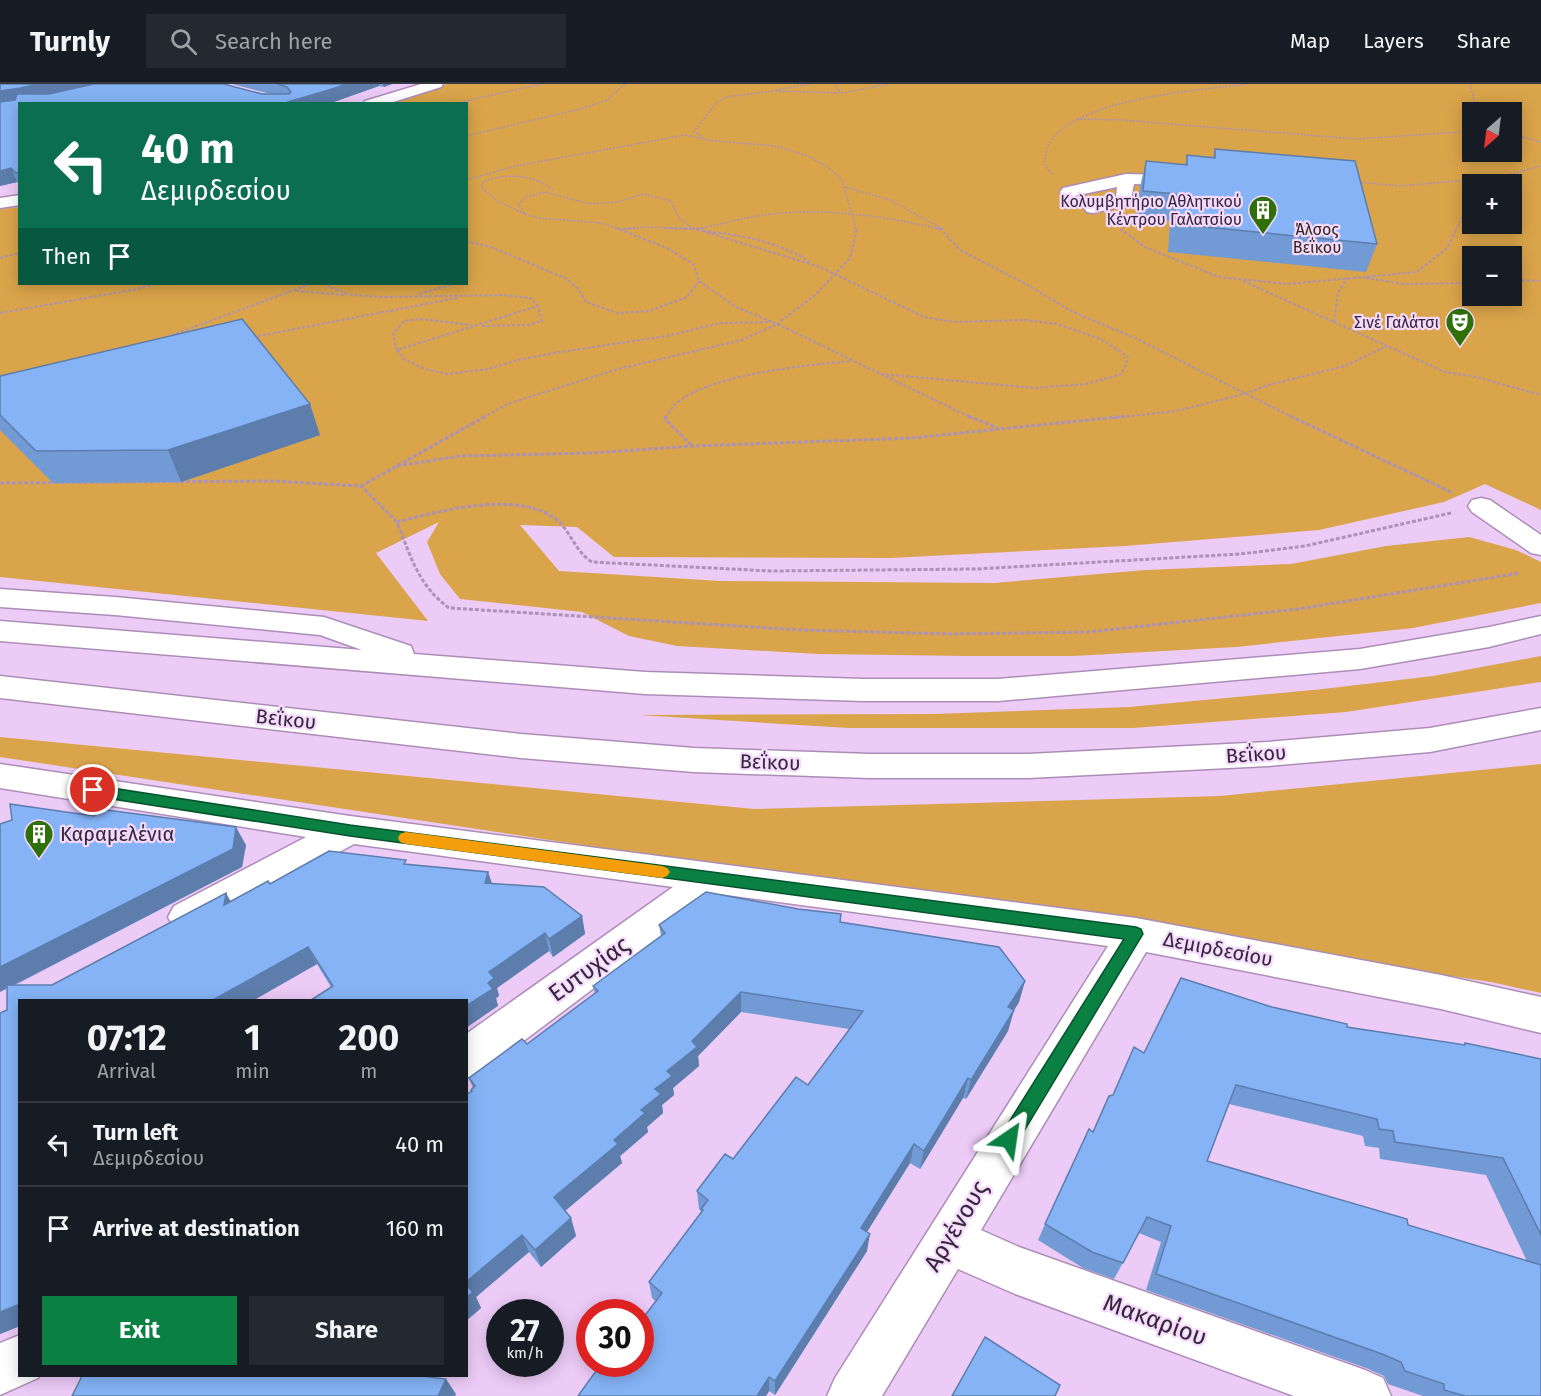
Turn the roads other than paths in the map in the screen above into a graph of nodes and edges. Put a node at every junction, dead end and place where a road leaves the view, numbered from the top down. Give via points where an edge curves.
1 (436, 84) edge
2 (377, 102) edge
3 (1126, 180) junction
4 (1166, 180) edge
5 (1069, 192) road end
6 (18, 200) edge
7 (0, 203) edge
8 (1093, 208) road end
9 (1481, 506) road end
10 (1536, 560) edge
11 (0, 598) edge
12 (1541, 625) edge
13 (0, 631) edge
14 (444, 668) junction
15 (4, 688) edge
16 (1541, 719) edge
17 (0, 776) edge
18 (350, 830) junction
19 (712, 879) junction
20 (153, 934) edge
21 (1136, 934) junction
22 (1541, 1015) edge
23 (468, 1058) edge
24 (947, 1240) junction
25 (18, 1361) edge
26 (0, 1369) edge
27 (853, 1396) edge
28 (1365, 1396) edge

1 - 2 main road
3 - 4 main road
3 - 5 main road
3 - 8 main road via 1124,200
6 - 7 main road
9 - 10 main road
11 - 14 main road via 324,626
12 - 14 main road via 1360,659 998,690 657,683
13 - 14 main road
15 - 16 main road, Βεΐκου via 521,746 694,760 870,766 1028,766 1268,754 1430,740
17 - 18 main road, Δεμιρδεσίου
18 - 19 main road, Δεμιρδεσίου
18 - 20 main road
19 - 21 main road, Δεμιρδεσίου
19 - 23 main road, Ευτυχίας
21 - 22 main road, Δεμιρδεσίου
21 - 24 main road, Αργένους
24 - 27 main road, Αργένους
24 - 28 main road, Μακαρίου via 1015,1270
25 - 26 main road

